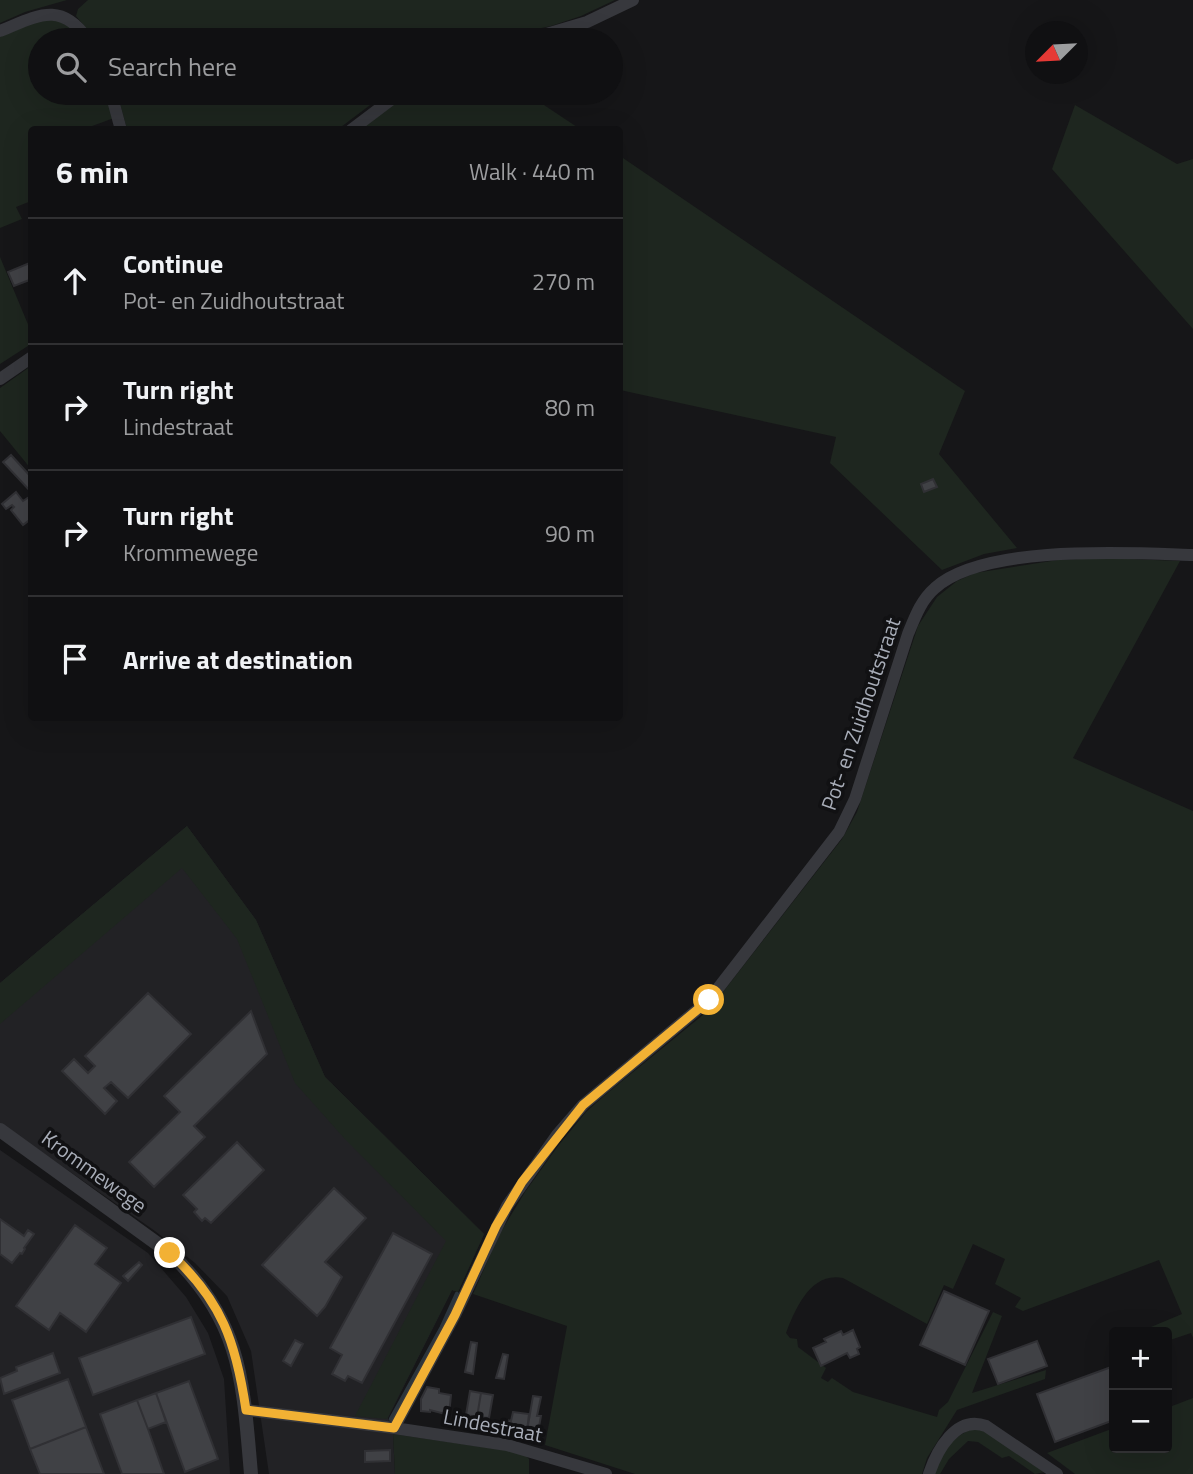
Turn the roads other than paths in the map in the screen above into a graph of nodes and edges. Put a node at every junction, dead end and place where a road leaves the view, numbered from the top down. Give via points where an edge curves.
1 (633, 0) edge
2 (78, 28) edge
3 (567, 28) edge
4 (0, 31) edge
5 (114, 105) edge
6 (384, 105) edge
7 (120, 126) edge
8 (356, 126) edge
9 (28, 360) edge
10 (0, 379) edge
11 (1193, 555) edge
12 (0, 1130) edge
13 (246, 1410) junction
14 (394, 1428) junction
15 (251, 1474) edge
16 (606, 1474) edge
17 (929, 1474) edge
18 (1057, 1474) edge

1 - 3 street
2 - 4 street via 57,12
5 - 7 street
6 - 8 street
9 - 10 street
11 - 14 street, Pot- en Zuidhoutstraat via 1089,552 1017,558 957,574 936,586 908,634 855,799 839,832 709,1000 583,1105 557,1135 507,1206
12 - 13 street, Krommewege via 189,1271 231,1338
13 - 14 street, Lindestraat
13 - 15 street, Krommewege
14 - 16 street, Lindestraat via 518,1447
17 - 18 street via 948,1438 973,1423 986,1426

